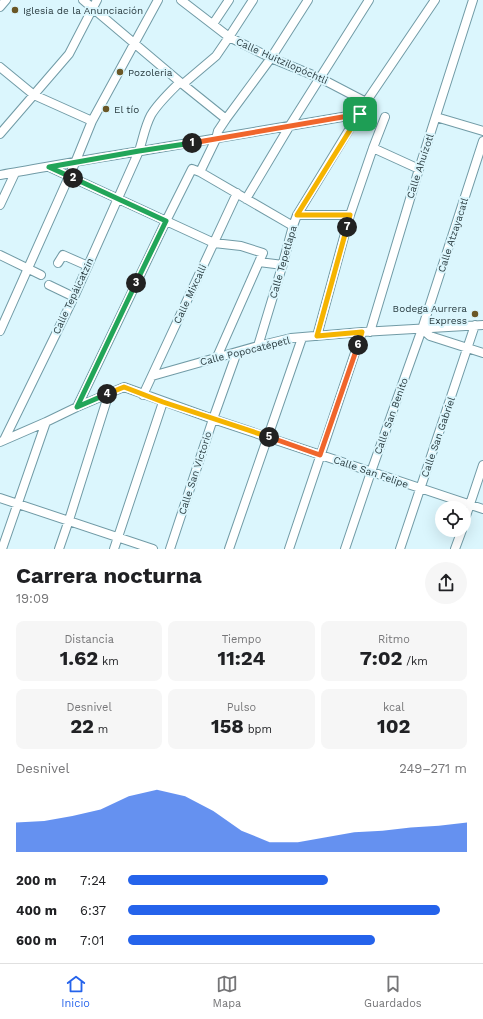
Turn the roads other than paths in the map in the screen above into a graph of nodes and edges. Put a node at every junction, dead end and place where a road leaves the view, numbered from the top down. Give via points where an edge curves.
1 (6, 0) edge
2 (83, 0) edge
3 (97, 0) edge
4 (158, 0) edge
5 (229, 0) edge
6 (252, 0) edge
7 (308, 0) edge
8 (370, 0) edge
9 (435, 0) edge
10 (473, 0) edge
11 (184, 1) edge
12 (0, 7) edge
13 (92, 8) junction
14 (213, 24) junction
15 (229, 37) junction
16 (134, 43) junction
17 (271, 58) junction
18 (0, 67) edge
19 (320, 78) junction
20 (181, 83) junction
21 (34, 95) junction
22 (366, 102) junction
23 (360, 114) junction
24 (385, 117) dead end
25 (436, 117) junction
26 (226, 119) junction
27 (92, 121) junction
28 (289, 127) junction
29 (483, 131) edge
30 (0, 134) edge
31 (216, 139) junction
32 (483, 141) edge
33 (373, 148) junction
34 (139, 151) junction
35 (75, 163) junction
36 (49, 167) junction
37 (419, 168) junction
38 (196, 171) junction
39 (15, 173) junction
40 (0, 175) edge
41 (69, 176) junction
42 (236, 193) junction
43 (118, 198) junction
44 (246, 199) junction
45 (0, 205) edge
46 (297, 215) junction
47 (350, 215) junction
48 (166, 221) junction
49 (293, 226) junction
50 (214, 243) junction
51 (0, 255) edge
52 (259, 262) junction
53 (58, 263) dead end
54 (282, 265) junction
55 (88, 266) junction
56 (28, 269) junction
57 (41, 275) dead end
58 (49, 285) dead end
59 (74, 297) junction
60 (481, 324) edge
61 (422, 329) junction
62 (0, 331) edge
63 (366, 332) junction
64 (317, 336) junction
65 (302, 338) junction
66 (258, 346) junction
67 (468, 348) junction
68 (237, 352) junction
69 (483, 353) edge
70 (217, 357) junction
71 (152, 376) junction
72 (108, 393) junction
73 (143, 394) junction
74 (163, 402) junction
75 (77, 407) junction
76 (213, 419) junction
77 (46, 422) junction
78 (268, 437) junction
79 (2, 441) edge
80 (320, 455) junction
81 (483, 465) edge
82 (371, 472) junction
83 (420, 488) junction
84 (0, 498) edge
85 (458, 501) edge
86 (471, 502) edge
87 (17, 503) junction
88 (471, 505) edge
89 (483, 509) edge
90 (69, 520) junction
91 (118, 537) junction
92 (459, 537) edge
93 (2, 549) edge
94 (59, 549) edge
95 (114, 549) edge
96 (153, 549) edge
97 (170, 549) edge
98 (229, 549) edge
99 (289, 549) edge
100 (345, 549) edge
101 (400, 549) edge
102 (455, 549) edge

1 - 12 street
2 - 13 street
3 - 13 street
4 - 16 street
5 - 14 street
6 - 15 street, Calle Tepálcatzin
7 - 17 street
8 - 19 street
9 - 22 street, Calle Tepetlapa
10 - 25 street, Calle Ahuízotl
11 - 14 street, Calle Huitzilopóchtli
13 - 16 street
13 - 21 street via 69,54
14 - 15 street, Calle Huitzilopóchtli
15 - 17 street, Calle Huitzilopóchtli
15 - 20 street, Calle Tepálcatzin via 216,56
16 - 20 street
16 - 27 street
17 - 19 street, Calle Huitzilopóchtli
17 - 26 street
18 - 21 street
19 - 22 street, Calle Huitzilopóchtli
19 - 28 street
20 - 26 street
20 - 34 street, Calle Tepálcatzin via 152,115
21 - 27 street
21 - 30 street
22 - 23 street, Calle Tepetlapa
23 - 28 street
23 - 46 street, Calle Tepetlapa
24 - 33 street
25 - 29 street
25 - 37 street, Calle Ahuízotl
26 - 31 street
27 - 35 street
28 - 31 street
28 - 44 street
31 - 34 street
31 - 38 street
32 - 61 street, Calle Atzayacatl
33 - 37 street
33 - 47 street
34 - 35 street
34 - 43 street, Calle Tepálcatzin
35 - 36 street
35 - 41 street
36 - 39 street
36 - 41 street
37 - 63 street, Calle Ahuízotl
38 - 42 street
38 - 48 street
39 - 40 street
39 - 45 street
41 - 43 street
41 - 56 street
42 - 44 street
42 - 50 street, Calle Mixcalli
43 - 48 street
43 - 55 street, Calle Tepálcatzin
44 - 49 street
46 - 47 street
46 - 49 street, Calle Tepetlapa
47 - 64 street
48 - 50 street
48 - 75 street
49 - 54 street, Calle Tepetlapa
50 - 52 street via 241,246 263,253
50 - 71 street, Calle Mixcalli
51 - 56 street
52 - 54 street
52 - 70 street
53 - 55 street via 63,254
54 - 66 street, Calle Tepetlapa
55 - 59 street, Calle Tepálcatzin
56 - 57 street
56 - 62 street
58 - 59 street
59 - 79 street, Calle Tepálcatzin
60 - 61 street, Calle Popocatépetl
60 - 67 street, Calle San Gabriel
61 - 63 street, Calle Popocatépetl
61 - 67 street via 430,336
61 - 82 street, Calle San Benito
63 - 64 street, Calle Popocatépetl
63 - 80 street, Calle Ahuízotl
64 - 65 street, Calle Popocatépetl
65 - 66 street, Calle Popocatépetl
65 - 78 street
66 - 68 street, Calle Popocatépetl
67 - 69 street
67 - 83 street, Calle San Gabriel
68 - 70 street, Calle Popocatépetl
68 - 76 street, Calle San Victorio
70 - 71 street, Calle Popocatépetl
71 - 73 street, Calle Mixcalli
72 - 73 street, Calle San Felipe via 124,387
72 - 75 street
72 - 90 street
73 - 74 street, Calle San Felipe
74 - 76 street, Calle San Felipe
74 - 91 street
75 - 77 street
76 - 78 street, Calle San Felipe
76 - 97 street, Calle San Victorio
77 - 79 street
77 - 87 street
78 - 80 street, Calle San Felipe
78 - 98 street
80 - 82 street, Calle San Felipe
80 - 99 street, Calle Ahuízotl
81 - 86 street
82 - 83 street, Calle San Felipe
82 - 100 street, Calle San Benito
83 - 85 street, Calle San Felipe
83 - 101 street, Calle San Gabriel
84 - 87 street
87 - 90 street
87 - 93 street
88 - 89 street, Calle San Felipe
90 - 91 street
90 - 94 street
91 - 95 street
91 - 96 street
92 - 102 street

